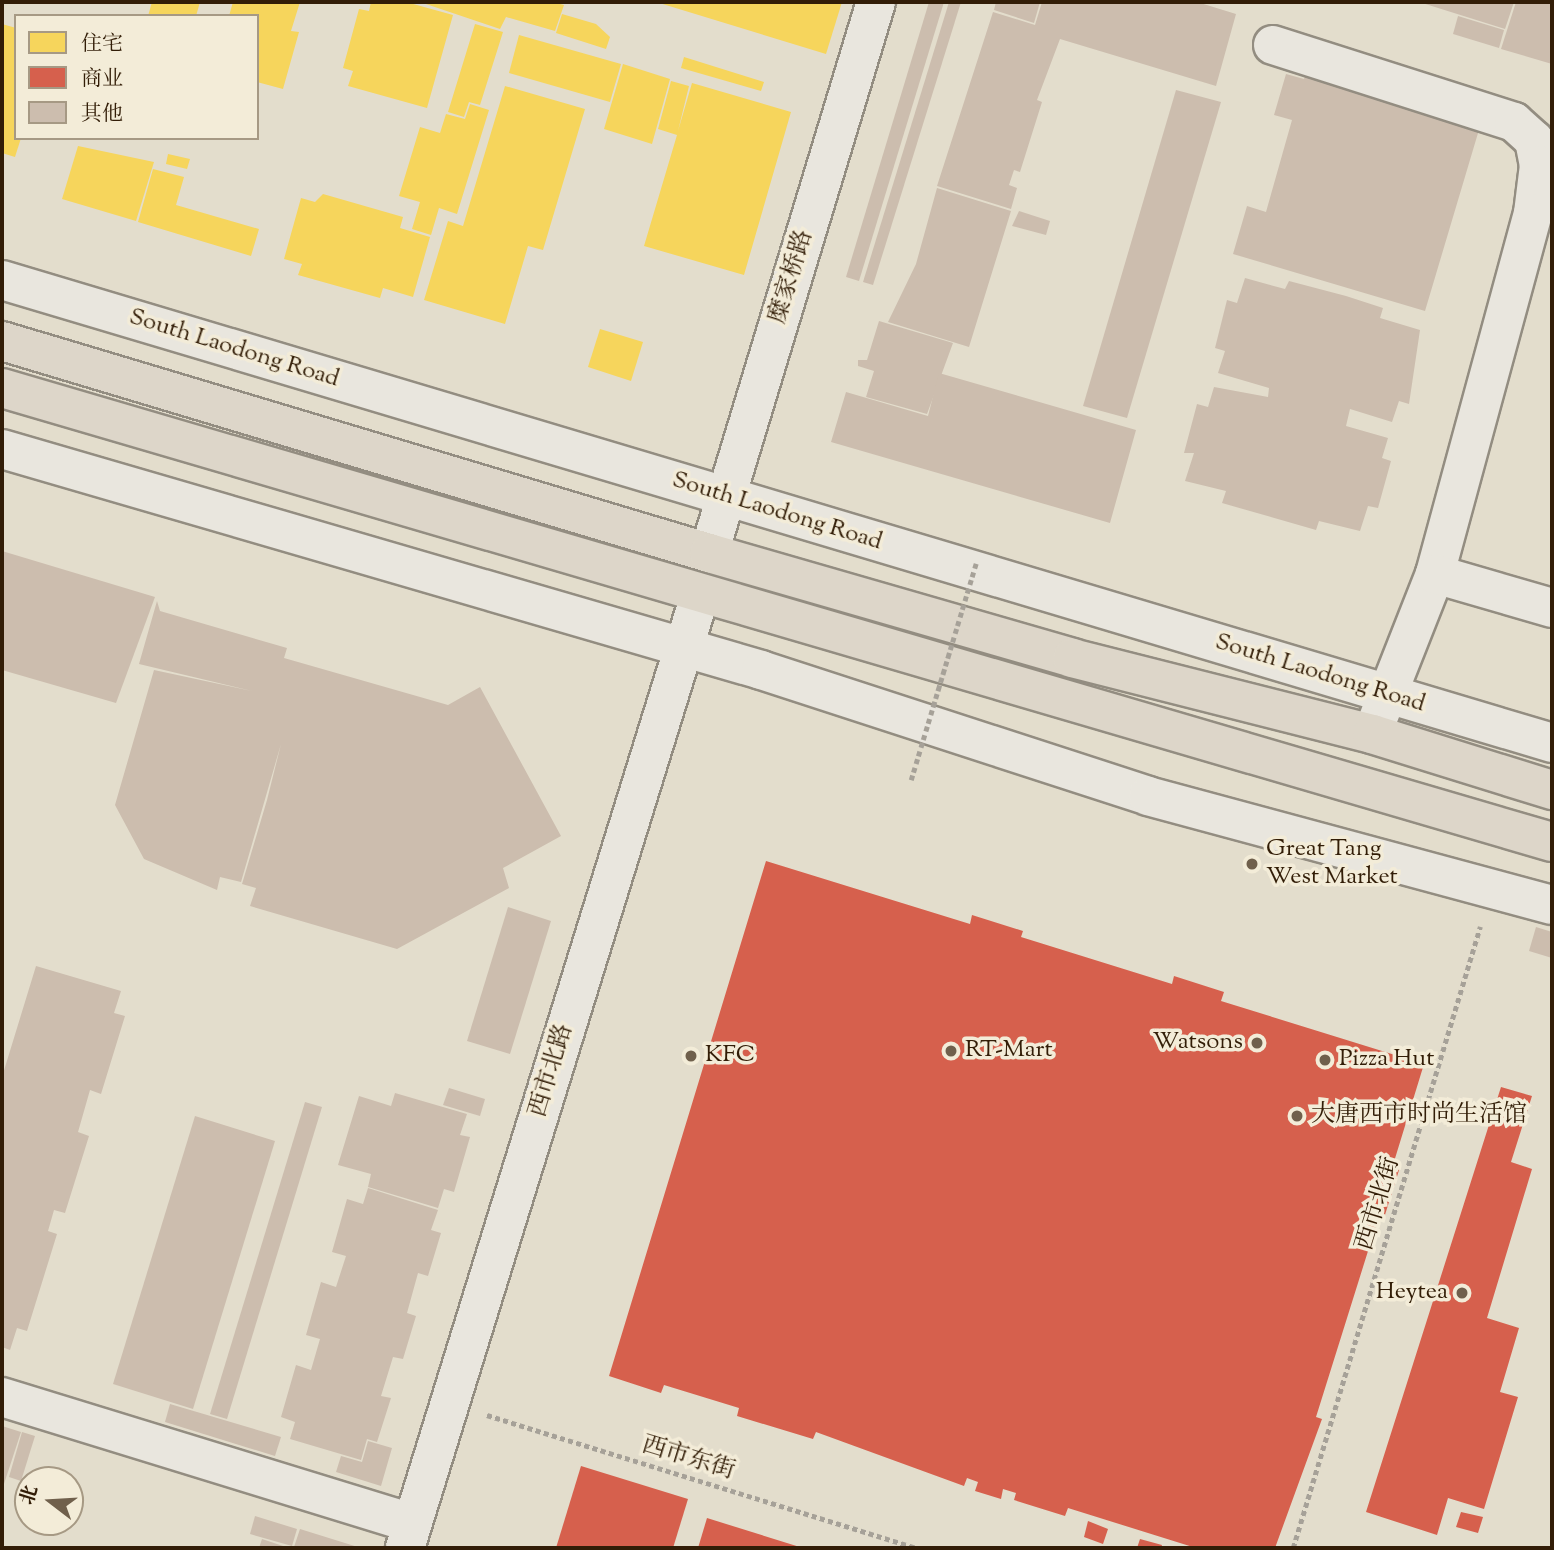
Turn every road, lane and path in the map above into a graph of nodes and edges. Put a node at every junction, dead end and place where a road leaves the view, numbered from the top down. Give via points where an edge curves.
1 (876, 2) edge
2 (1273, 45) dead end
3 (2, 280) edge
4 (2, 341) edge
5 (2, 388) edge
6 (2, 449) edge
7 (726, 497) junction
8 (709, 553) junction
9 (976, 563) dead end
10 (1435, 574) junction
11 (700, 595) junction
12 (1552, 608) edge
13 (684, 648) junction
14 (1388, 695) junction
15 (1372, 734) junction
16 (1552, 743) edge
17 (911, 780) dead end
18 (1552, 790) edge
19 (1552, 842) edge
20 (1492, 889) junction
21 (1552, 905) edge
22 (2, 1396) edge
23 (448, 1403) junction
24 (408, 1536) edge
25 (917, 1548) edge
26 (1293, 1548) edge

1 - 7 street, 糜家桥路
2 - 10 street via 1514,122 1534,140 1539,165 1533,213
3 - 7 street, South Laodong Road
4 - 8 main road, South Laodong Road
5 - 11 main road
6 - 13 street
7 - 8 street, 糜家桥路
7 - 14 street, South Laodong Road
8 - 15 main road, South Laodong Road via 1072,658
9 - 17 path, bridge
10 - 12 street
10 - 14 street
11 - 13 street, 西市北路
11 - 19 main road
13 - 20 street via 1148,796
13 - 23 street, 西市北路
14 - 15 street
14 - 16 street, South Laodong Road
15 - 18 main road, South Laodong Road
20 - 21 street
20 - 26 path, 西市北街
22 - 24 street
23 - 24 street, 西市北路
23 - 25 path, 西市东街

